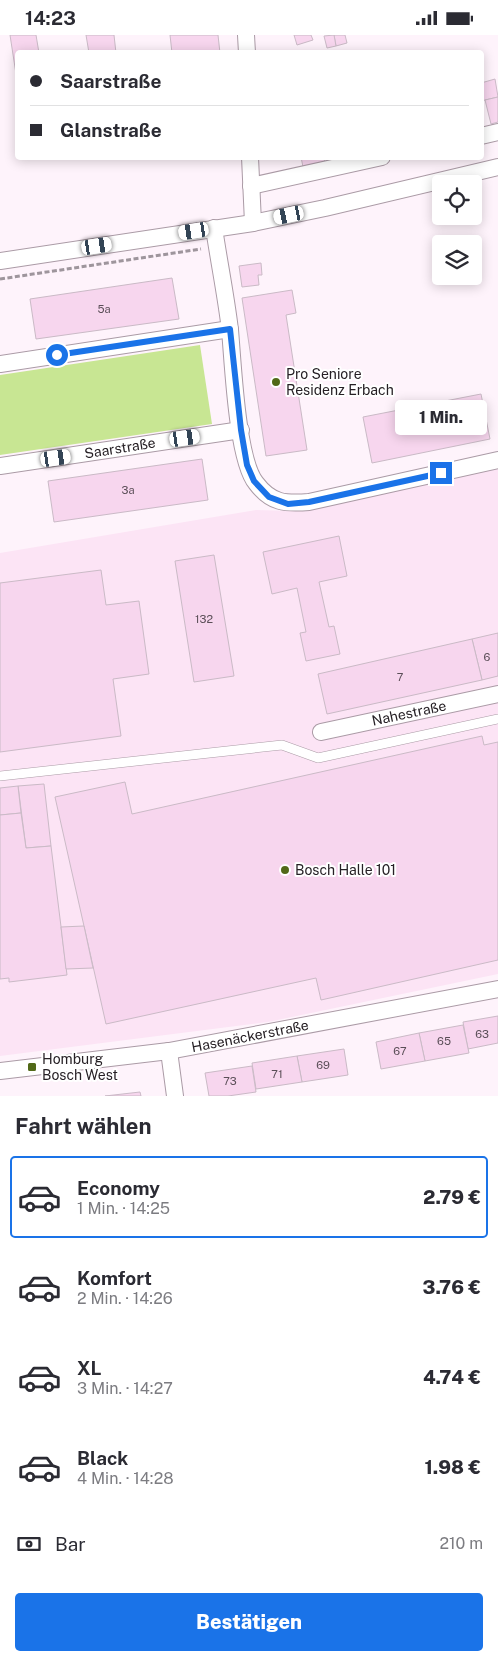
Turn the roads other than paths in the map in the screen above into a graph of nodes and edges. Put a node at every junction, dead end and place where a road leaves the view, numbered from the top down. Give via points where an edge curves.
1 (246, 35) edge
2 (247, 50) edge
3 (498, 132) edge
4 (484, 135) edge
5 (250, 160) edge
6 (369, 160) edge
7 (498, 167) edge
8 (251, 187) junction
9 (253, 223) junction
10 (214, 228) junction
11 (0, 261) edge
12 (230, 329) junction
13 (0, 364) edge
14 (241, 430) junction
15 (498, 460) edge
16 (0, 466) edge
17 (498, 694) edge
18 (498, 719) edge
19 (321, 732) dead end
20 (0, 776) edge
21 (498, 989) edge
22 (168, 1051) junction
23 (0, 1071) edge
24 (174, 1096) edge

1 - 2 street
3 - 4 street
5 - 8 street
6 - 8 street
7 - 9 street
8 - 9 street
9 - 10 street
10 - 11 street
10 - 12 street
12 - 13 street
12 - 14 street
14 - 15 street via 247,465 254,481 269,497 288,504
14 - 16 street, Saarstraße
17 - 19 street, Nahestraße
18 - 20 lane via 318,758 282,745
21 - 22 street, Hasenäckerstraße
22 - 23 street, Hasenäckerstraße
22 - 24 street

